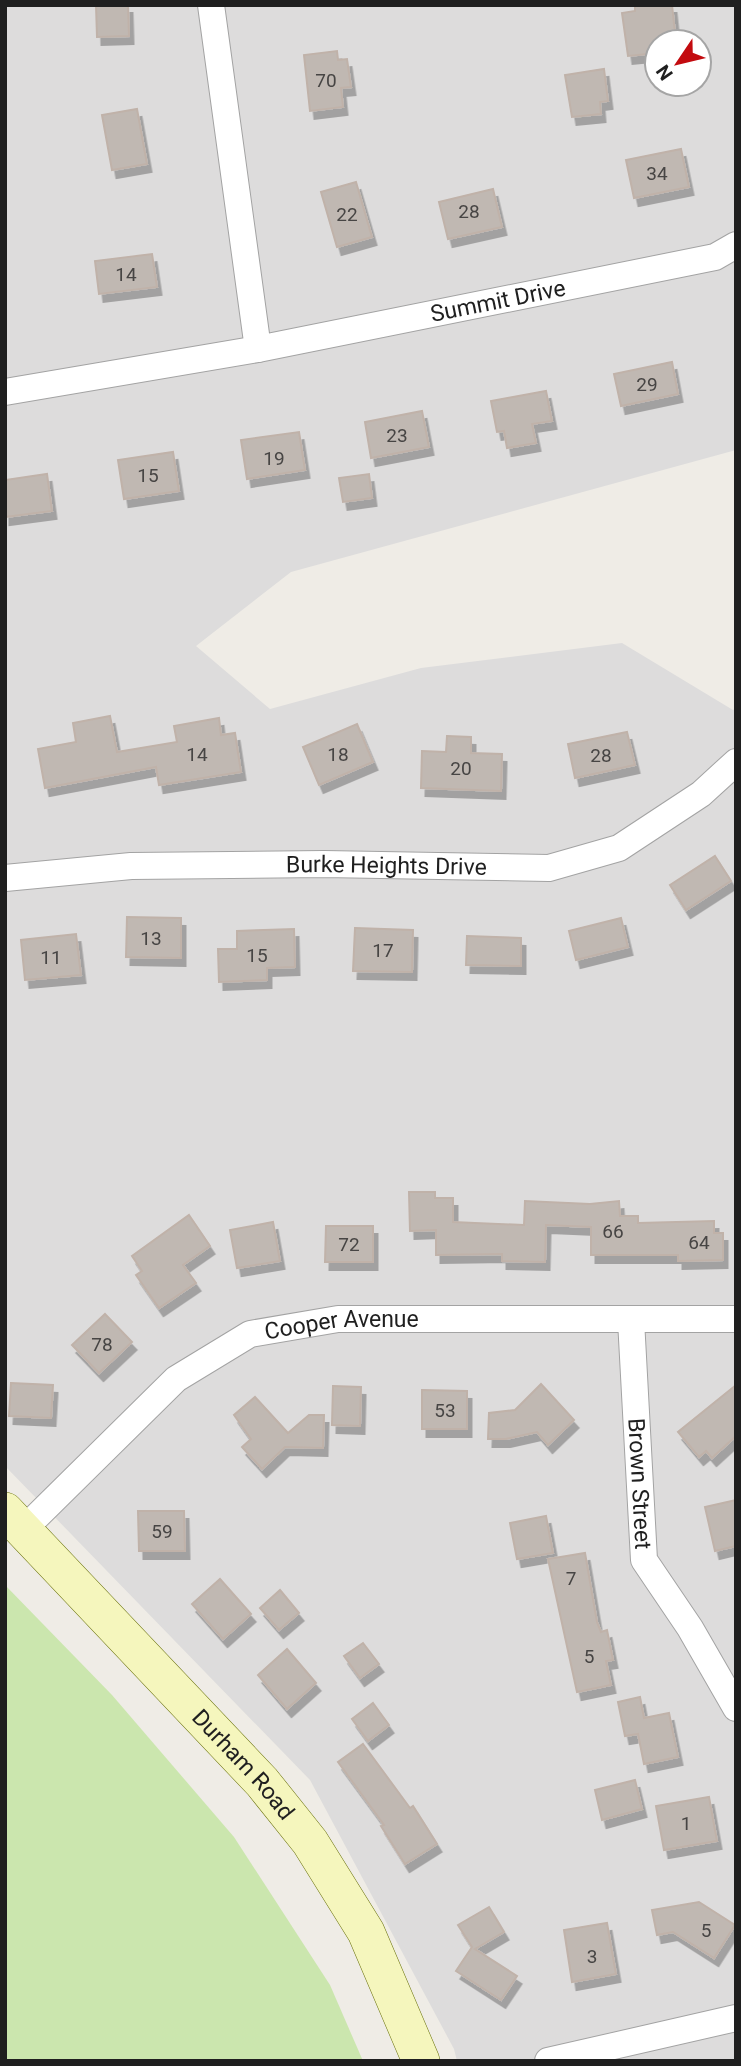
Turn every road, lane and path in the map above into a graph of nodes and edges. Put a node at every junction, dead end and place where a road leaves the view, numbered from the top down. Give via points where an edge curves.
1 (211, 5) edge
2 (736, 245) edge
3 (258, 349) junction
4 (5, 392) edge
5 (736, 762) edge
6 (5, 878) edge
7 (736, 1319) edge
8 (631, 1320) junction
9 (14, 1521) edge
10 (736, 1708) edge
11 (736, 2018) edge
12 (421, 2061) edge
13 (548, 2061) edge

1 - 3 street
2 - 3 street, Summit Drive via 715,257
3 - 4 street, Summit Drive
5 - 6 street, Burke Heights Drive via 701,794 619,848 549,868 131,866
7 - 8 street, Cooper Avenue
8 - 9 street, Cooper Avenue via 338,1319 250,1334 176,1379
8 - 10 street, Brown Street via 644,1560
9 - 12 main road, Durham Road via 262,1782 310,1842 366,1932
11 - 13 street

